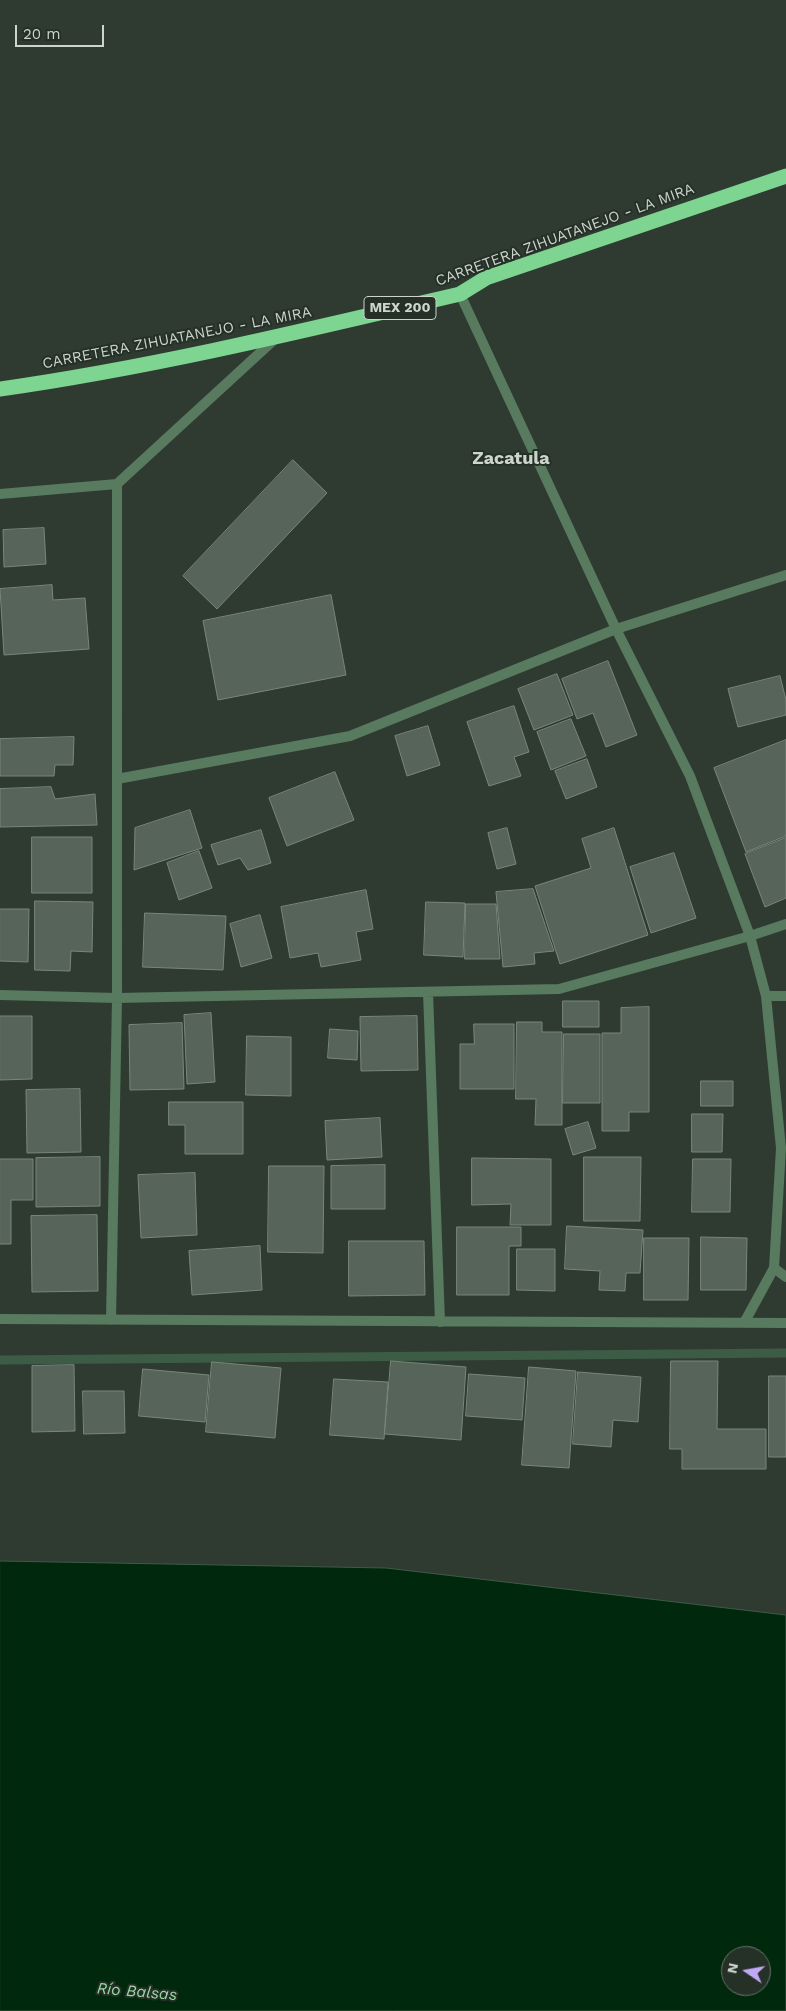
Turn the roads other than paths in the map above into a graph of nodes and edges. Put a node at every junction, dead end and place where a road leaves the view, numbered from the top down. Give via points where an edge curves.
1 (786, 176) edge
2 (460, 294) junction
3 (276, 338) junction
4 (0, 389) edge
5 (117, 484) junction
6 (0, 494) edge
7 (786, 575) edge
8 (616, 629) junction
9 (117, 779) junction
10 (786, 924) edge
11 (750, 936) junction
12 (428, 992) junction
13 (0, 995) edge
14 (766, 996) junction
15 (786, 996) edge
16 (116, 998) junction
17 (774, 1268) junction
18 (786, 1277) edge
19 (0, 1319) edge
20 (111, 1320) junction
21 (440, 1322) junction
22 (744, 1323) junction
23 (786, 1323) edge

1 - 2 highway, CARRETERA ZIHUATANEJO - LA MIRA / MEX 200 via 486,278
2 - 3 highway, CARRETERA ZIHUATANEJO - LA MIRA / MEX 200
2 - 8 street
3 - 4 highway, CARRETERA ZIHUATANEJO - LA MIRA / MEX 200 via 84,377
3 - 5 street
5 - 6 street
5 - 9 street
7 - 8 street
8 - 9 street via 350,736
8 - 11 street via 690,776
9 - 16 street
10 - 11 street
11 - 12 street via 559,989
11 - 14 street
12 - 16 street
12 - 21 street
13 - 16 street
14 - 15 street
14 - 17 street via 781,1148
16 - 20 street
17 - 18 street
17 - 22 street
19 - 20 street
20 - 21 street
21 - 22 street
22 - 23 street

